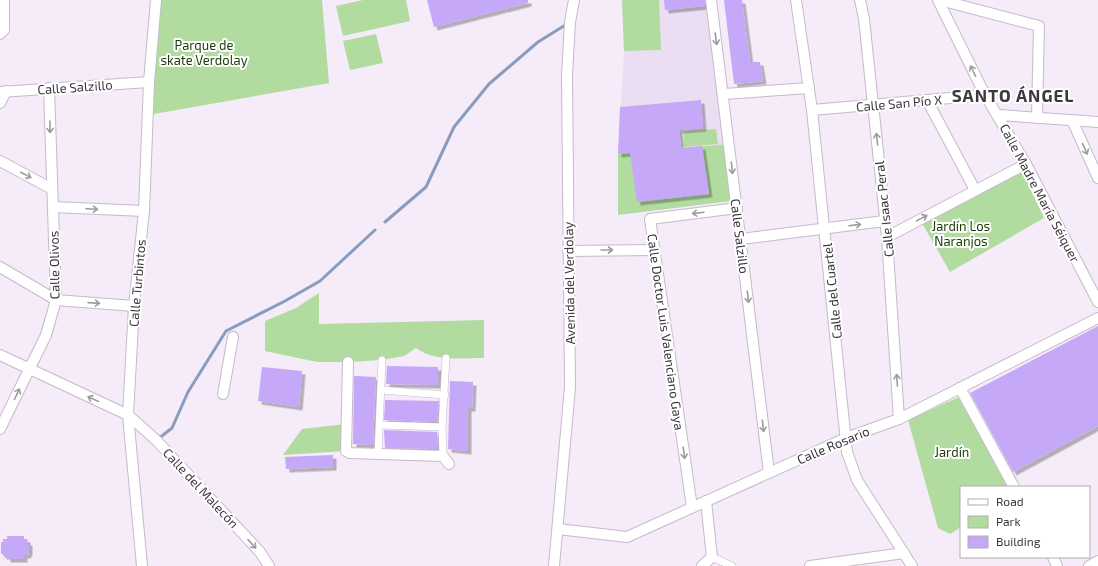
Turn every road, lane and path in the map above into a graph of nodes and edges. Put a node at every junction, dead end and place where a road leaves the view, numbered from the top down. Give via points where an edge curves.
1 (4, 0) edge
2 (156, 0) edge
3 (574, 0) edge
4 (711, 0) edge
5 (796, 0) edge
6 (860, 0) edge
7 (939, 0) edge
8 (0, 34) edge
9 (150, 82) junction
10 (49, 88) junction
11 (809, 88) junction
12 (3, 91) edge
13 (724, 94) junction
14 (985, 95) junction
15 (927, 100) junction
16 (0, 103) edge
17 (873, 105) junction
18 (812, 110) junction
19 (999, 115) junction
20 (1037, 118) junction
21 (1072, 120) junction
22 (1098, 122) edge
23 (0, 161) edge
24 (1026, 164) junction
25 (1098, 178) edge
26 (52, 189) junction
27 (975, 190) junction
28 (53, 207) junction
29 (736, 208) junction
30 (144, 211) junction
31 (884, 221) junction
32 (826, 228) junction
33 (887, 237) junction
34 (740, 239) junction
35 (654, 250) junction
36 (568, 251) junction
37 (0, 268) edge
38 (56, 300) junction
39 (1098, 302) edge
40 (134, 306) junction
41 (1098, 318) edge
42 (233, 337) dead end
43 (0, 355) edge
44 (446, 358) dead end
45 (382, 360) dead end
46 (348, 362) dead end
47 (28, 369) junction
48 (960, 388) junction
49 (381, 390) junction
50 (223, 394) dead end
51 (445, 395) junction
52 (128, 415) junction
53 (900, 419) junction
54 (380, 424) junction
55 (442, 427) junction
56 (0, 429) edge
57 (846, 438) junction
58 (378, 454) junction
59 (446, 460) joint
60 (769, 473) junction
61 (1013, 486) edge
62 (706, 501) junction
63 (692, 507) junction
64 (558, 529) junction
65 (904, 553) junction
66 (712, 557) junction
67 (1098, 561) edge
68 (142, 566) edge
69 (269, 566) edge
70 (554, 566) edge
71 (702, 566) edge
72 (732, 566) edge
73 (810, 566) edge
74 (912, 566) edge
75 (1090, 566) edge

1 - 8 street via 4,30
2 - 9 street, Calle Turbintos
3 - 36 street, Avenida del Verdolay via 567,75
4 -> 13 street, Calle Salzillo
5 - 11 street, Calle del Cuartel
6 - 17 street, Calle Isaac Peral
14 -> 7 street, Calle Madre María Séiquer
7 - 20 street via 1039,26
9 - 10 street, Calle Salzillo
9 - 30 street, Calle Turbintos
10 - 12 street, Calle Salzillo
10 -> 26 street, Calle Olivos
11 - 13 street
11 - 18 street, Calle del Cuartel
12 - 16 street
13 -> 29 street, Calle Salzillo
14 - 15 street, Calle San Pío X
14 - 19 street, Calle Madre María Séiquer
15 - 17 street, Calle San Pío X
15 - 27 street
17 - 18 street, Calle San Pío X
31 -> 17 street, Calle Isaac Peral
18 - 32 street, Calle del Cuartel
19 - 20 street
19 - 24 street, Calle Madre María Séiquer
20 - 21 street
21 - 22 street
21 -> 25 street
23 -> 26 street
24 - 27 street
24 - 39 street, Calle Madre María Séiquer
26 - 28 street, Calle Olivos
33 -> 27 street
28 -> 30 street
28 - 38 street, Calle Olivos
29 - 34 street, Calle Salzillo
29 -> 35 street, Calle Doctor Luis Valenciano Gaya via 650,219
30 - 40 street, Calle Turbintos
32 -> 31 street
31 - 33 street, Calle Isaac Peral
32 - 34 street
32 - 57 street, Calle del Cuartel
53 -> 33 street, Calle Isaac Peral
34 -> 60 street, Calle Salzillo
36 -> 35 street
35 -> 63 street, Calle Doctor Luis Valenciano Gaya
36 - 64 street, Avenida del Verdolay via 570,387
37 - 38 street
38 -> 40 street
38 - 47 street, Calle Olivos via 46,335
40 - 52 street, Calle Turbintos
41 - 48 street, Calle Rosario
42 - 50 street
43 - 47 street, Calle del Malecón
44 - 51 street
45 - 49 street
46 - 58 street via 346,451
52 -> 47 street, Calle del Malecón
56 -> 47 street, Calle Olivos
48 - 53 street, Calle Rosario
48 - 61 street
49 - 51 street
49 - 54 street
51 - 55 street
52 - 68 street, Calle Turbintos
52 -> 69 street, Calle del Malecón via 156,440 260,552
53 - 57 street, Calle Rosario
54 - 55 street
54 - 58 street
55 - 59 street
57 - 60 street, Calle Rosario
57 - 65 street, Calle del Cuartel via 847,452 857,480
58 - 59 street
60 - 62 street, Calle Rosario
62 - 63 street, Calle Rosario
62 - 66 street
63 - 64 street, Calle Rosario via 627,537
64 - 70 street, Avenida del Verdolay
65 - 73 street
65 - 74 street, Calle del Cuartel
66 - 71 street
66 - 72 street
67 - 75 street

